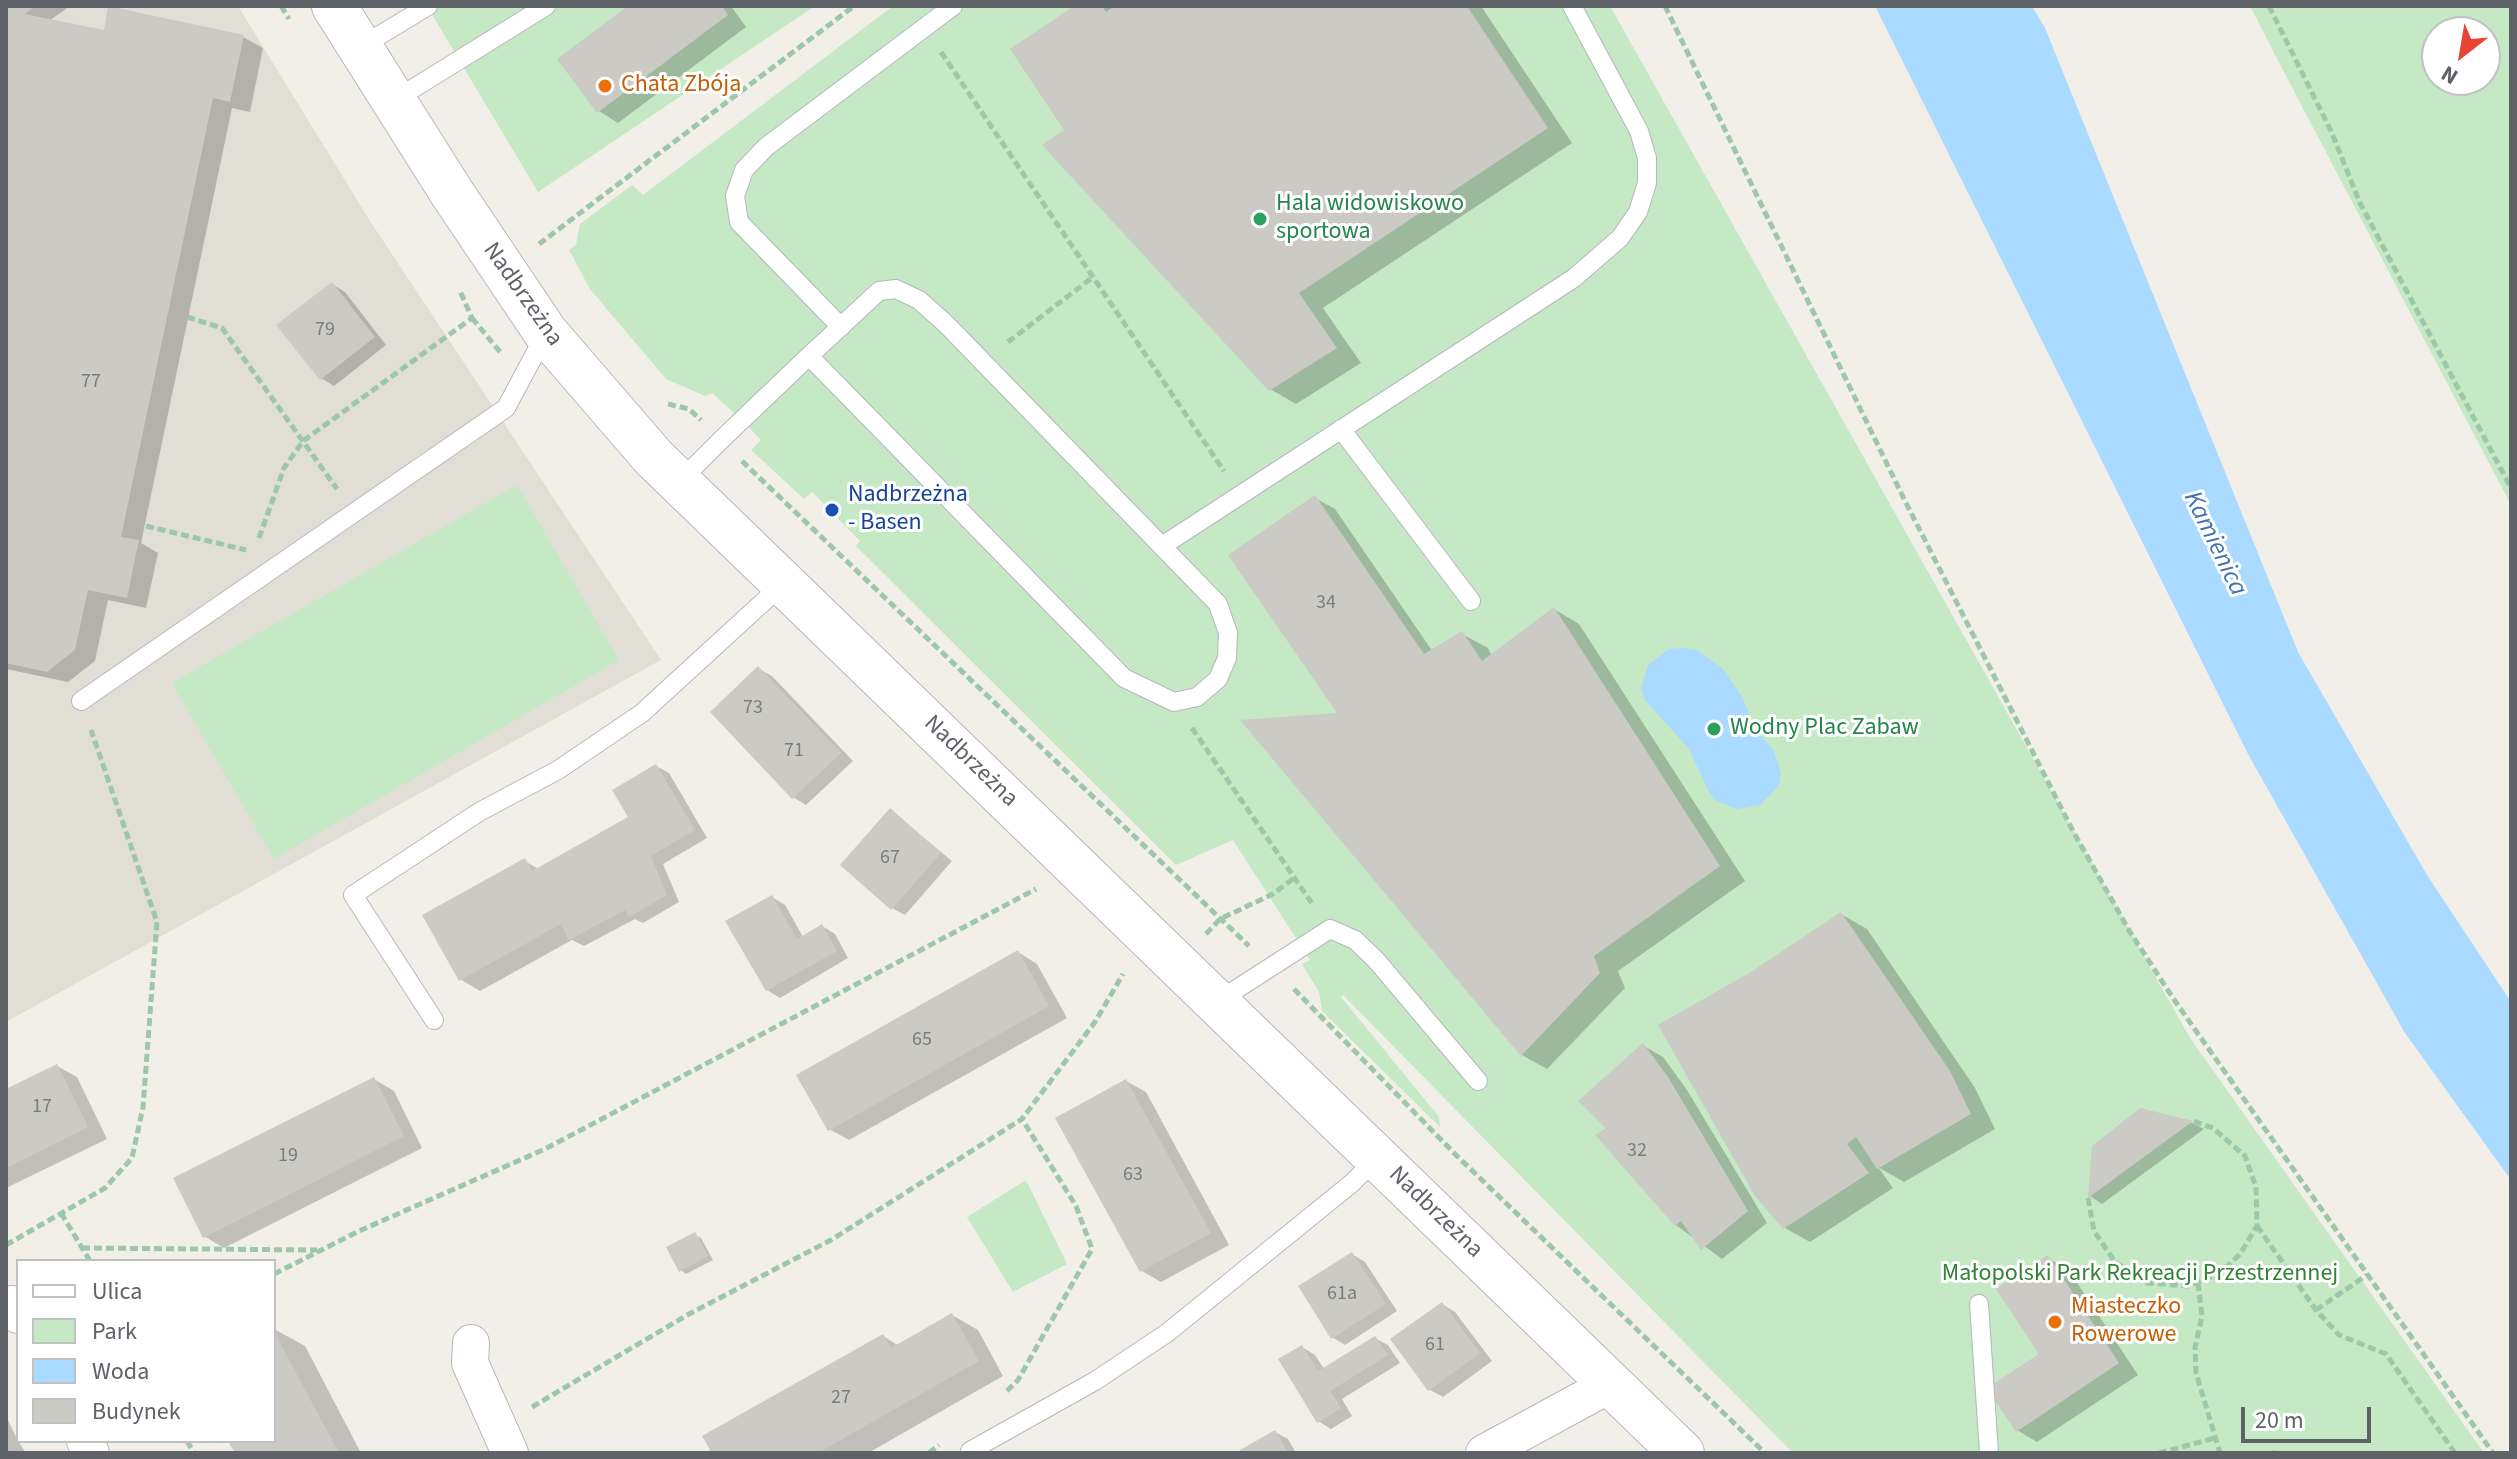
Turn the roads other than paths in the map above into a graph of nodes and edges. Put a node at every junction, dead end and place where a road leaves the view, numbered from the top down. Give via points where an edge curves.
1 (334, 6) edge
2 (428, 6) edge
3 (546, 6) edge
4 (953, 6) edge
5 (1572, 6) edge
6 (360, 47) junction
7 (393, 101) junction
8 (841, 327) junction
9 (546, 333) junction
10 (809, 356) junction
11 (1341, 429) junction
12 (679, 482) junction
13 (1162, 546) junction
14 (784, 583) junction
15 (1471, 601) dead end
16 (81, 701) road end
17 (1218, 1001) junction
18 (434, 1020) dead end
19 (1478, 1081) dead end
20 (1378, 1157) junction
21 (1979, 1304) dead end
22 (471, 1343) dead end
23 (1611, 1384) junction
24 (970, 1451) edge
25 (510, 1453) edge
26 (1484, 1453) edge
27 (1682, 1453) edge
28 (1989, 1453) edge

1 - 6 street, Nadbrzeżna
2 - 6 lane
3 - 7 lane
4 - 8 lane via 766,147 744,170 735,196 739,222
5 - 11 lane via 1639,131 1647,183 1638,212 1620,238 1574,278
6 - 7 street, Nadbrzeżna
7 - 9 street, Nadbrzeżna
8 - 10 lane
8 - 13 lane via 879,291 896,289 919,300
9 - 12 street, Nadbrzeżna
9 - 16 lane via 506,408
10 - 12 lane
10 - 13 lane via 1124,678 1174,702 1197,697 1218,679 1227,658 1228,633 1218,604
11 - 13 lane
11 - 15 lane
12 - 14 street, Nadbrzeżna
14 - 17 street, Nadbrzeżna
14 - 18 lane via 642,713 353,895
17 - 19 lane via 1330,929 1355,940 1376,960
17 - 20 street, Nadbrzeżna
20 - 23 street, Nadbrzeżna
20 - 24 lane via 1167,1333 1095,1381
21 - 28 lane
22 - 25 street via 470,1363
23 - 26 street
23 - 27 street, Nadbrzeżna

